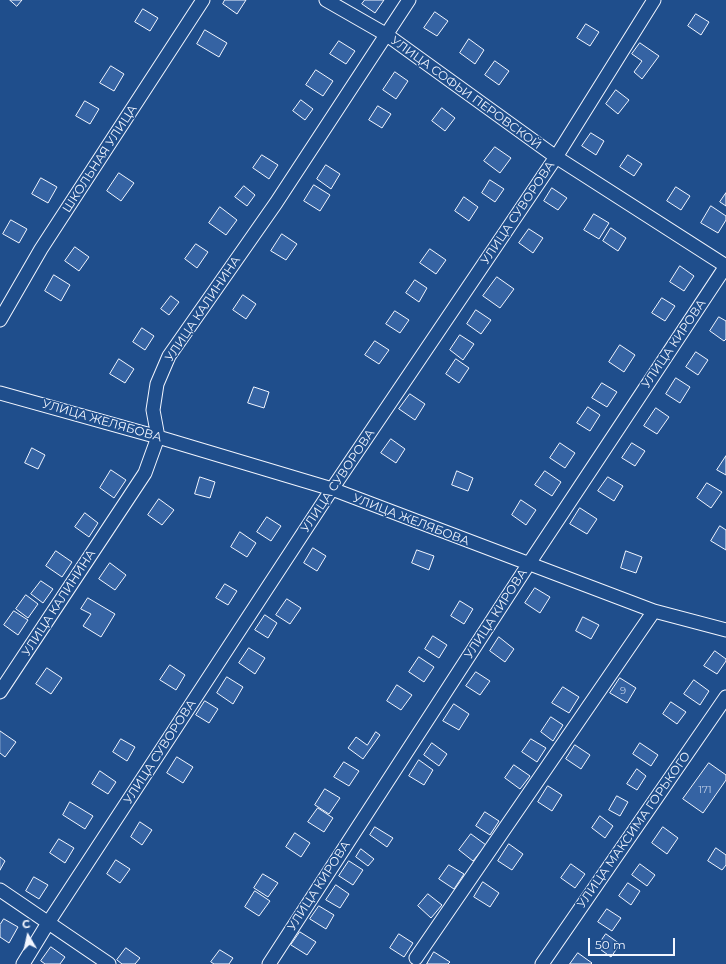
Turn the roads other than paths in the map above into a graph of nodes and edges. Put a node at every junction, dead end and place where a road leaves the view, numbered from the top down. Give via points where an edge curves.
1 (203, 0) edge
2 (326, 0) edge
3 (409, 0) edge
4 (654, 0) edge
5 (386, 35) junction
6 (556, 158) junction
7 (726, 266) edge
8 (0, 320) edge
9 (0, 393) edge
10 (158, 437) junction
11 (332, 490) junction
12 (528, 565) junction
13 (654, 611) junction
14 (726, 630) edge
15 (0, 692) edge
16 (726, 697) edge
17 (0, 890) edge
18 (48, 923) junction
19 (416, 958) dead end
20 (23, 964) edge
21 (109, 964) edge
22 (269, 964) edge
23 (542, 964) edge

1 - 8 street, ШКОЛЬНАЯ УЛИЦА via 41,249
2 - 5 street, УЛИЦА СОФЬИ ПЕРОВСКОЙ
3 - 5 street, УЛИЦА КАЛИНИНА
4 - 6 street, УЛИЦА СУВОРОВА
5 - 6 street, УЛИЦА СОФЬИ ПЕРОВСКОЙ
5 - 10 street, УЛИЦА КАЛИНИНА via 276,203 169,356 157,384 153,410
6 - 7 street, УЛИЦА СОФЬИ ПЕРОВСКОЙ
6 - 11 street, УЛИЦА СУВОРОВА
7 - 12 street, УЛИЦА КИРОВА
9 - 10 street, УЛИЦА ЖЕЛЯБОВА
10 - 11 street, УЛИЦА ЖЕЛЯБОВА
10 - 15 street, УЛИЦА КАЛИНИНА via 145,473
11 - 12 street, УЛИЦА ЖЕЛЯБОВА
11 - 18 street, УЛИЦА СУВОРОВА
12 - 13 street, УЛИЦА ЖЕЛЯБОВА
12 - 22 street, УЛИЦА КИРОВА
13 - 14 street, УЛИЦА ЖЕЛЯБОВА
13 - 19 street
16 - 23 street, УЛИЦА МАКСИМА ГОРЬКОГО
17 - 18 street
18 - 20 street, УЛИЦА СУВОРОВА
18 - 21 street

